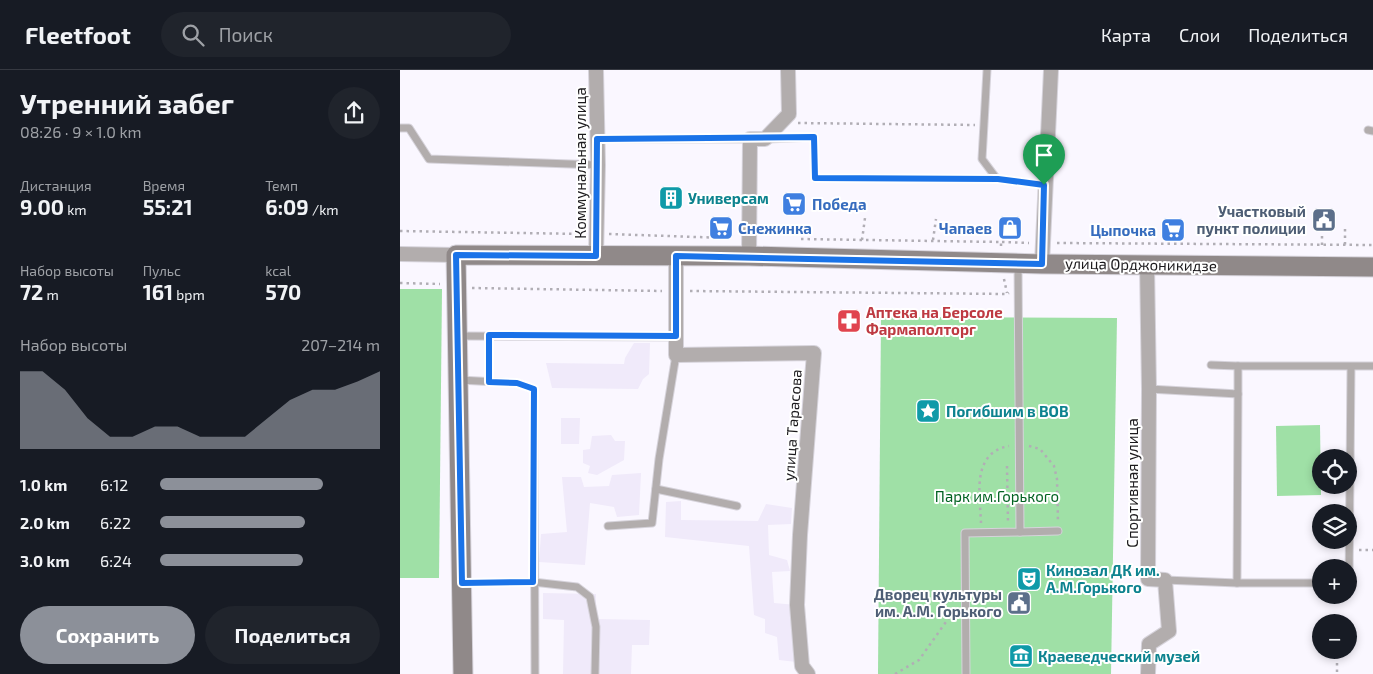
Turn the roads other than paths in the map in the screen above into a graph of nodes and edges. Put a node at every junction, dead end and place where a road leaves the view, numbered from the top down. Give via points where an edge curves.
1 (596, 70) edge
2 (788, 70) edge
3 (987, 70) edge
4 (1051, 70) edge
5 (400, 128) edge
6 (597, 139) junction
7 (750, 139) junction
8 (765, 139) junction
9 (598, 165) junction
10 (998, 179) junction
11 (1044, 185) junction
12 (400, 254) edge
13 (456, 255) junction
14 (596, 256) junction
15 (676, 256) junction
16 (749, 256) junction
17 (1018, 263) junction
18 (1042, 264) junction
19 (1147, 264) junction
20 (1373, 267) edge
21 (489, 335) junction
22 (457, 336) junction
23 (676, 336) junction
24 (676, 355) junction
25 (1211, 365) dead end
26 (1238, 366) junction
27 (1373, 366) edge
28 (1351, 367) junction
29 (458, 380) junction
30 (489, 382) junction
31 (1149, 389) junction
32 (1238, 394) junction
33 (656, 488) junction
34 (737, 506) dead end
35 (608, 526) dead end
36 (1058, 531) dead end
37 (1020, 532) junction
38 (1349, 559) edge
39 (1165, 580) junction
40 (533, 582) junction
41 (462, 583) junction
42 (1237, 583) junction
43 (1312, 583) edge
44 (463, 674) edge
45 (535, 674) edge
46 (595, 674) edge
47 (808, 674) edge
48 (966, 674) edge
49 (1148, 674) edge

1 - 6 street, Коммунальная улица
2 - 8 street via 789,114
3 - 10 lane via 982,159
4 - 11 street
5 - 9 lane via 409,128 429,159
6 - 7 lane
6 - 9 street, Коммунальная улица
7 - 8 street
7 - 16 street
8 - 10 lane via 814,137 815,178
9 - 14 street, Коммунальная улица
10 - 11 lane
11 - 18 street
12 - 13 street, улица Орджоникидзе
13 - 14 street, улица Орджоникидзе
13 - 22 street
14 - 15 street, улица Орджоникидзе
15 - 16 street, улица Орджоникидзе
15 - 23 street
16 - 17 street, улица Орджоникидзе
17 - 18 street, улица Орджоникидзе
17 - 37 lane
18 - 19 street, улица Орджоникидзе
19 - 20 street, улица Орджоникидзе
19 - 31 street, Спортивная улица
21 - 22 lane
21 - 23 lane
21 - 30 lane
22 - 29 street
23 - 24 street
24 - 33 lane
24 - 47 street, улица Тарасова via 814,353 797,605 802,666
25 - 26 lane
26 - 28 lane
26 - 32 lane
27 - 28 lane
28 - 38 lane
29 - 30 lane
29 - 41 street
30 - 40 lane via 517,383 534,389
31 - 32 lane
31 - 39 street, Спортивная улица via 1148,579
32 - 42 lane
33 - 34 lane
33 - 35 lane via 652,523
36 - 37 lane
37 - 48 lane via 965,533
39 - 42 lane
39 - 49 street via 1169,631 1149,644
40 - 41 lane
40 - 45 lane
40 - 46 lane via 577,587 590,597 596,627
41 - 44 street
42 - 43 lane

